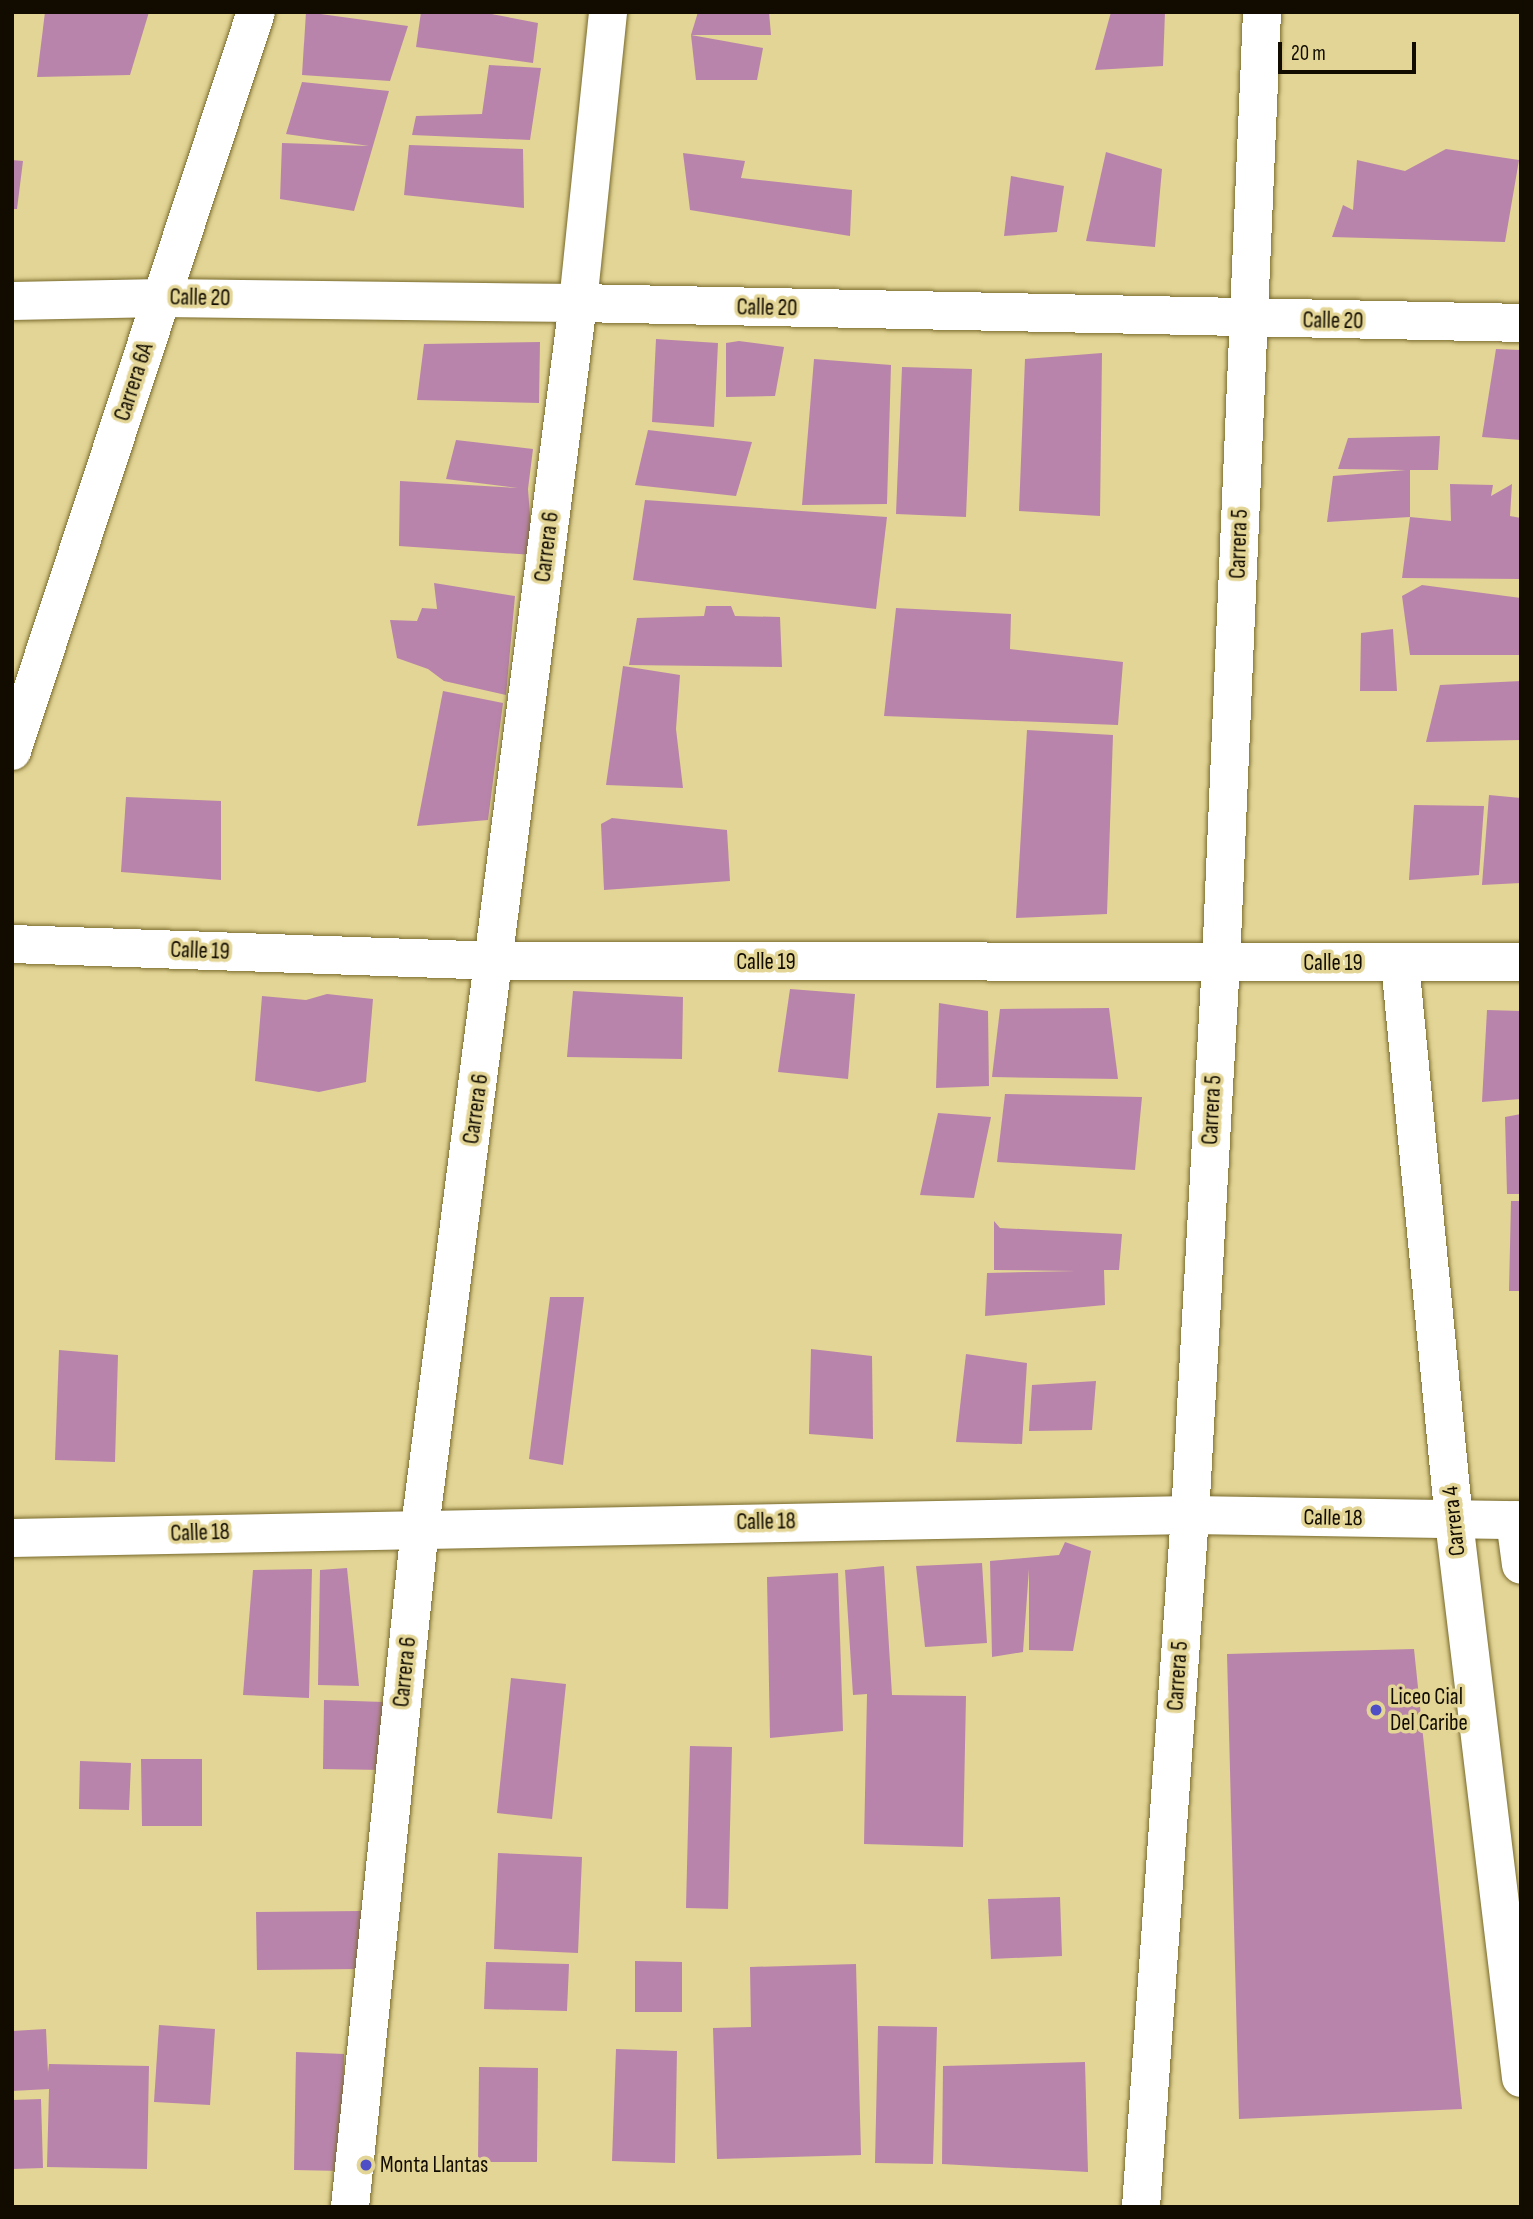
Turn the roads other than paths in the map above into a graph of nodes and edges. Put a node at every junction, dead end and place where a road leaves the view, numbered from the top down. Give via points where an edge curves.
1 (256, 12) edge
2 (608, 12) edge
3 (1262, 12) edge
4 (162, 298) junction
5 (12, 301) edge
6 (578, 303) junction
7 (1248, 320) junction
8 (1521, 323) edge
9 (12, 751) edge
10 (12, 944) edge
11 (495, 961) junction
12 (1521, 962) edge
13 (1221, 963) junction
14 (1400, 963) junction
15 (1190, 1516) junction
16 (1518, 1520) edge
17 (1454, 1521) junction
18 (420, 1527) junction
19 (12, 1538) edge
20 (1521, 1565) edge
21 (1521, 2078) edge
22 (350, 2207) edge
23 (1141, 2207) edge

1 - 4 street, Carrera 6A
2 - 6 street, Carrera 6
3 - 7 street, Carrera 5
4 - 5 street, Calle 20
4 - 6 street, Calle 20
4 - 9 street, Carrera 6A
6 - 7 street, Calle 20
6 - 11 street, Carrera 6
7 - 8 street, Calle 20
7 - 13 street, Carrera 5
10 - 11 street, Calle 19
11 - 13 street, Calle 19
11 - 18 street, Carrera 6
12 - 14 street, Calle 19
13 - 14 street, Calle 19
13 - 15 street, Carrera 5
14 - 17 street, Carrera 4
15 - 17 street, Calle 18
15 - 18 street, Calle 18
15 - 23 street, Carrera 5
16 - 17 street, Calle 18
16 - 20 street
17 - 21 street, Carrera 4
18 - 19 street, Calle 18
18 - 22 street, Carrera 6

